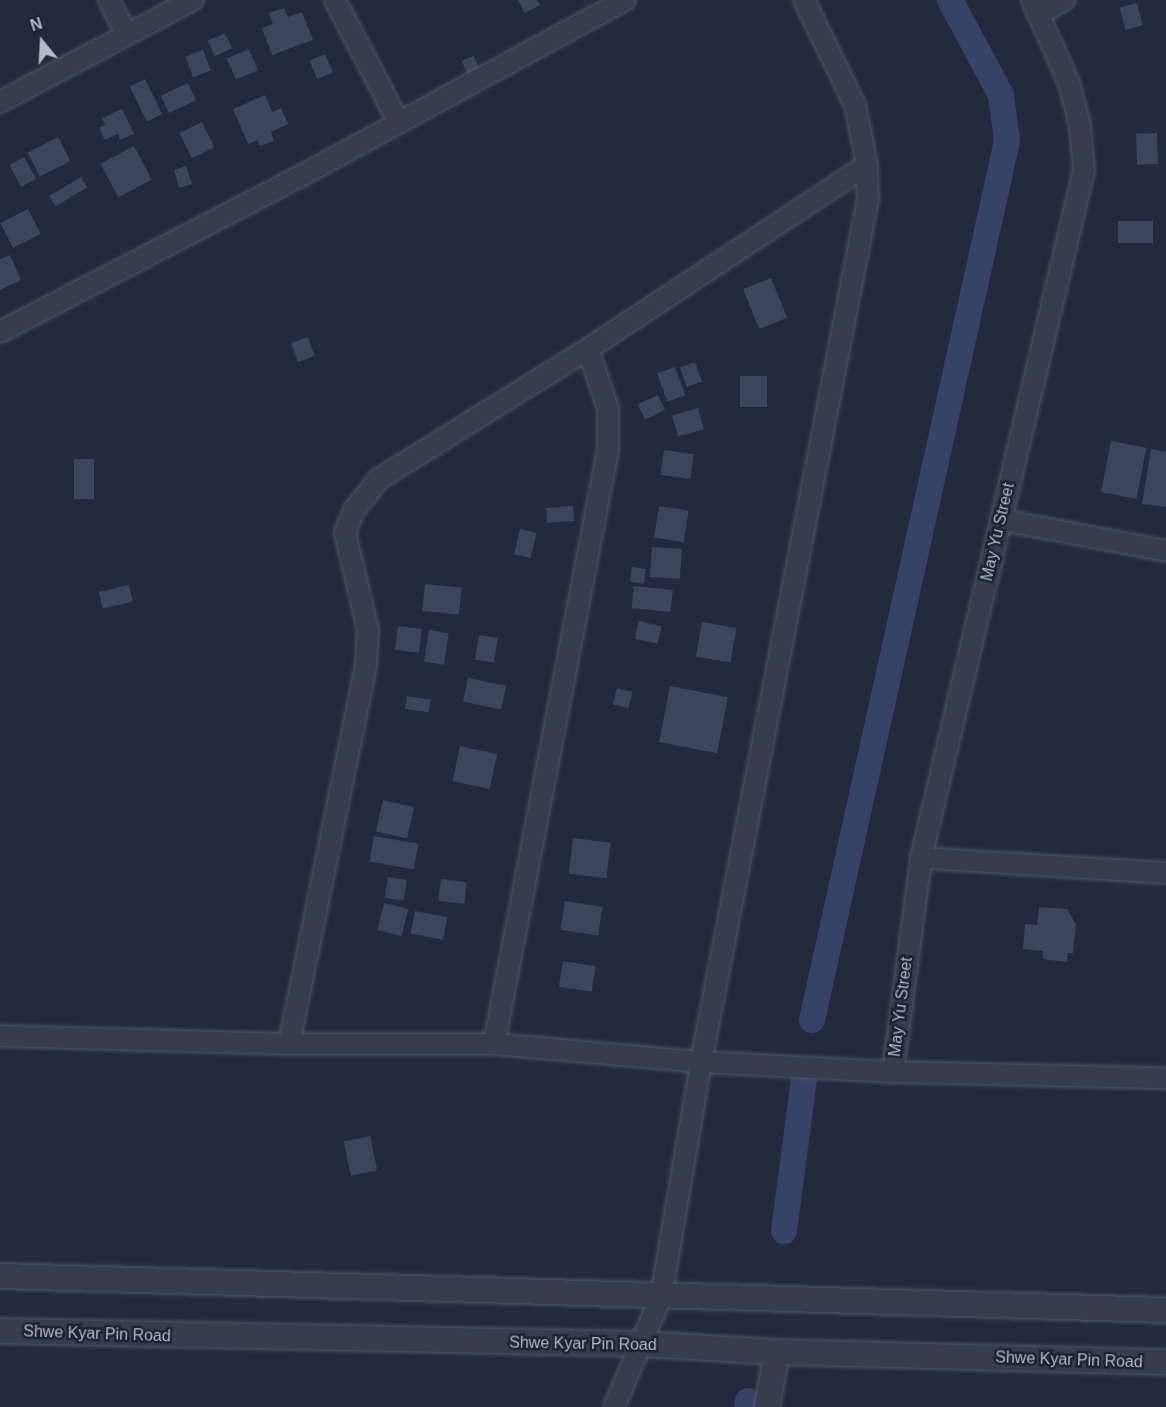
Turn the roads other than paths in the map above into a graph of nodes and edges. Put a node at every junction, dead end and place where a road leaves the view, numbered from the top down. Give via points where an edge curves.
1 (109, 0) edge
2 (193, 0) edge
3 (335, 0) edge
4 (625, 0) edge
5 (804, 0) edge
6 (1064, 0) edge
7 (1036, 7) edge
8 (127, 35) junction
9 (0, 102) edge
10 (399, 123) junction
11 (867, 165) junction
12 (0, 332) edge
13 (588, 349) junction
14 (1001, 520) junction
15 (1166, 551) edge
16 (921, 858) junction
17 (1166, 873) edge
18 (0, 1036) edge
19 (289, 1044) junction
20 (494, 1044) junction
21 (701, 1062) junction
22 (893, 1072) junction
23 (1166, 1078) edge
24 (0, 1276) edge
25 (661, 1296) junction
26 (1166, 1310) edge
27 (0, 1332) edge
28 (641, 1344) junction
29 (777, 1352) junction
30 (1166, 1362) edge
31 (614, 1407) edge
32 (767, 1407) edge

1 - 8 street
2 - 8 street
3 - 10 street
4 - 10 street
5 - 11 street via 855,105
6 - 7 street
7 - 14 street, May Yu Street via 1070,83 1080,126 1084,170
8 - 9 street
10 - 12 street
11 - 13 street
11 - 21 street via 868,199
13 - 19 street via 379,479 354,510 345,533 368,630 366,666
13 - 20 street via 608,409 608,450
14 - 15 street
14 - 16 street, May Yu Street
16 - 17 street
16 - 22 street, May Yu Street
18 - 19 street
19 - 20 street
20 - 21 street
21 - 22 street
21 - 25 street
22 - 23 street
24 - 25 street
25 - 26 street
25 - 28 street
27 - 28 street, Shwe Kyar Pin Road
28 - 29 street, Shwe Kyar Pin Road
28 - 31 street
29 - 30 street, Shwe Kyar Pin Road
29 - 32 street

